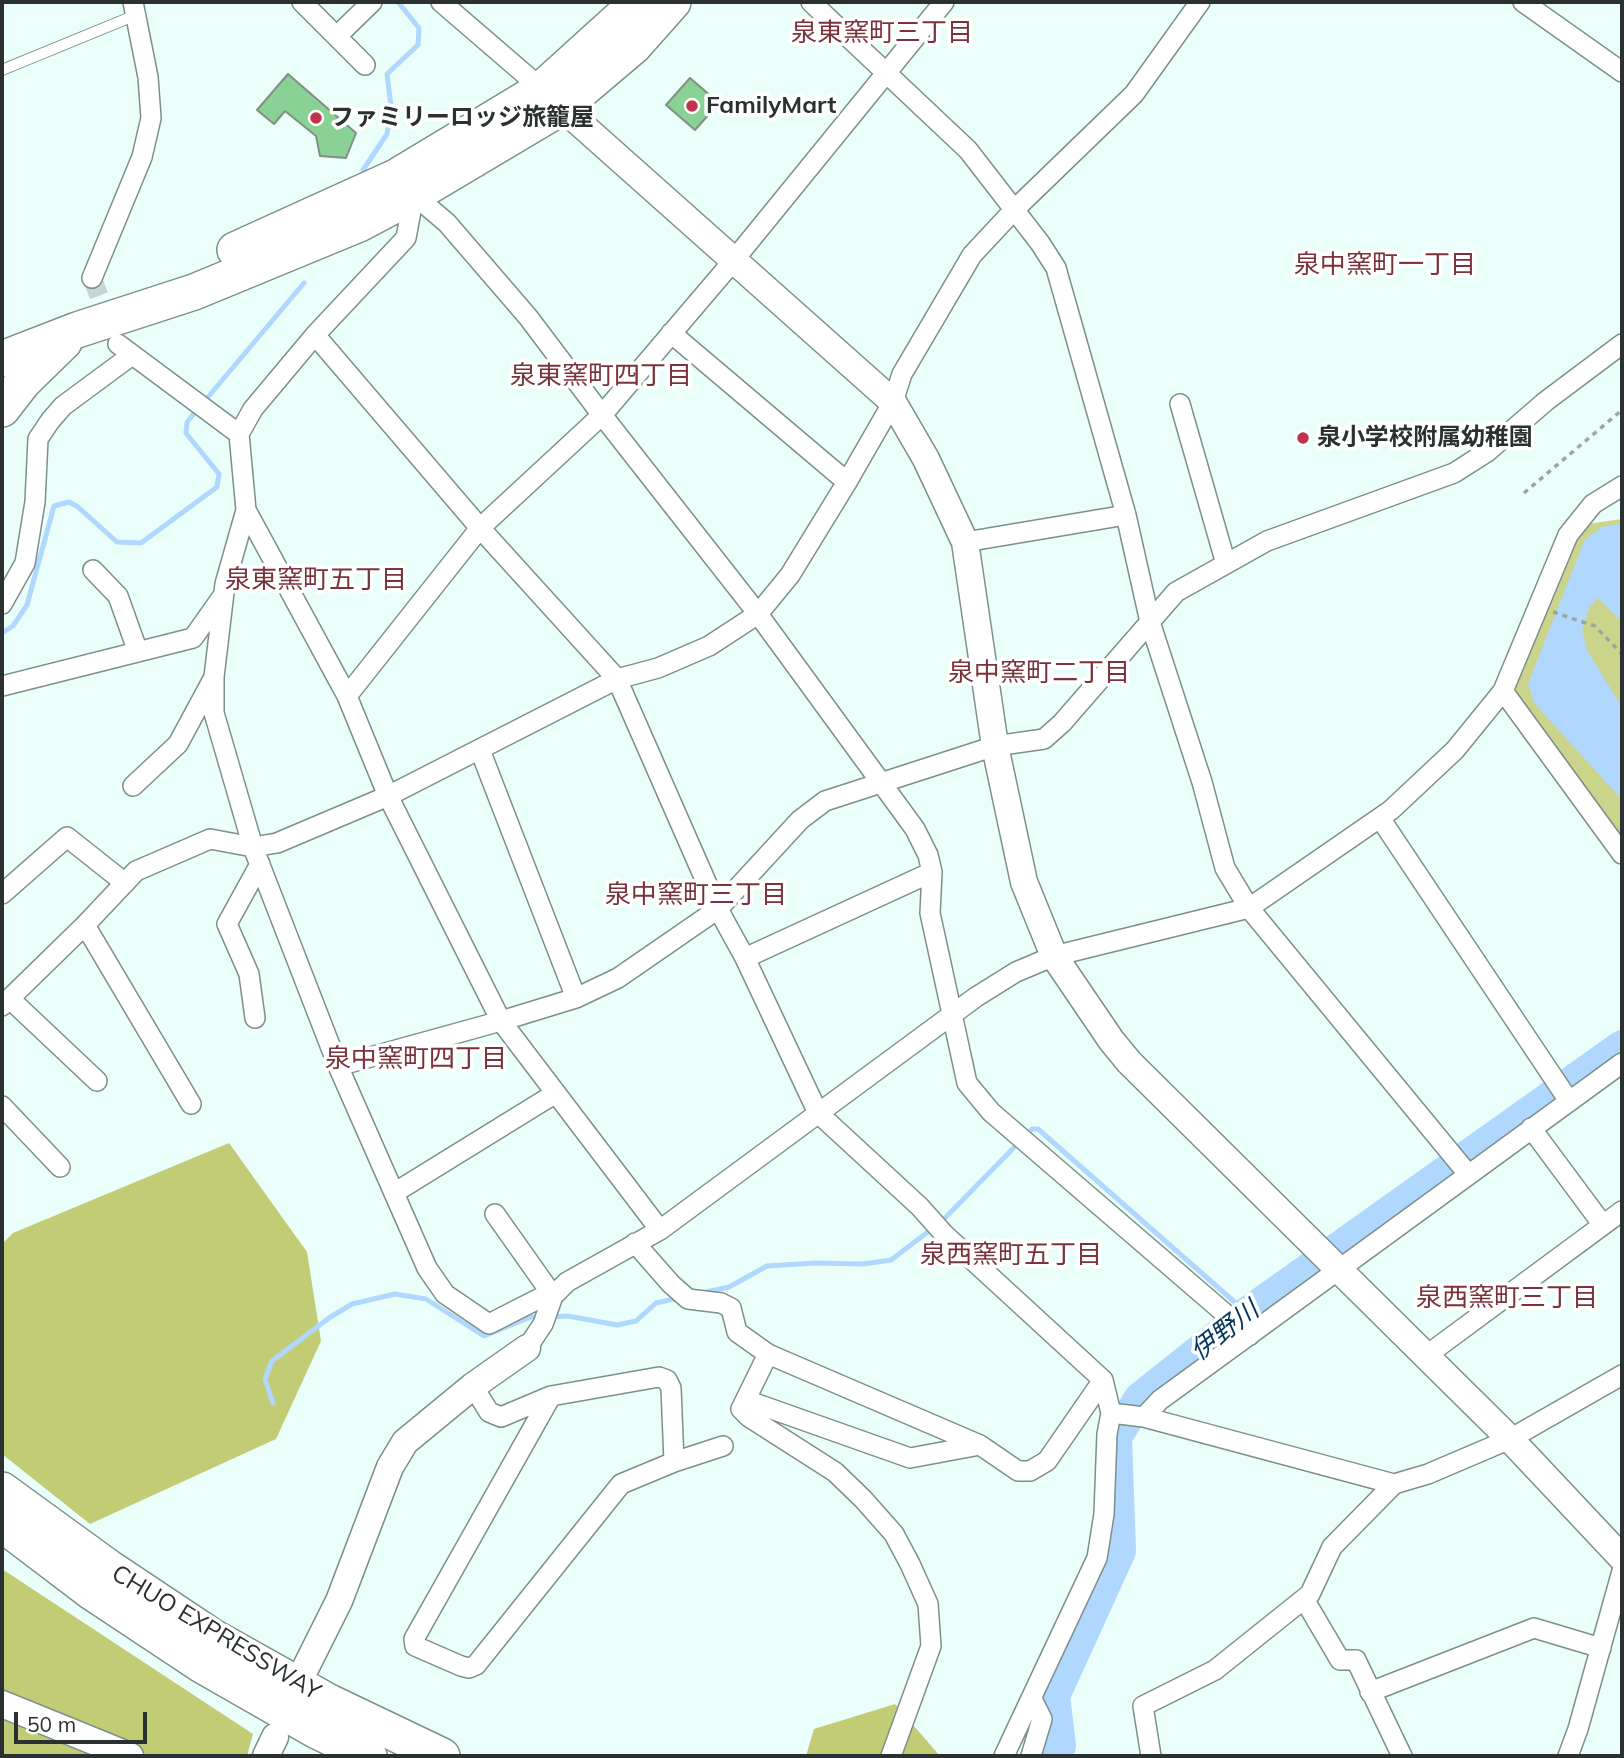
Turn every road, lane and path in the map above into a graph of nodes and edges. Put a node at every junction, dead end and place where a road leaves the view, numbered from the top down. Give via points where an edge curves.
1 (302, 2) edge
2 (372, 2) edge
3 (442, 2) edge
4 (638, 2) edge
5 (673, 2) edge
6 (811, 2) edge
7 (944, 2) edge
8 (1200, 2) edge
9 (1523, 2) edge
10 (135, 8) edge
11 (337, 36) junction
12 (365, 65) dead end
13 (2, 70) edge
14 (887, 72) junction
15 (1622, 72) edge
16 (552, 98) junction
17 (414, 195) junction
18 (1014, 210) junction
19 (734, 260) junction
20 (92, 278) tunnel mouth
21 (77, 330) junction
22 (2, 333) edge
23 (671, 333) junction
24 (315, 335) junction
25 (1622, 344) edge
26 (2, 359) edge
27 (893, 402) junction
28 (1180, 404) dead end
29 (2, 409) edge
30 (1622, 410) edge
31 (602, 415) junction
32 (239, 434) junction
33 (847, 482) junction
34 (1622, 486) edge
35 (1524, 493) dead end
36 (246, 510) junction
37 (1126, 515) junction
38 (480, 528) junction
39 (965, 542) junction
40 (1226, 564) junction
41 (93, 570) dead end
42 (224, 593) junction
43 (2, 604) edge
44 (1538, 606) junction
45 (758, 614) junction
46 (1150, 622) junction
47 (138, 652) junction
48 (1622, 654) edge
49 (214, 677) junction
50 (617, 679) junction
51 (2, 686) edge
52 (1503, 691) junction
53 (347, 696) junction
54 (995, 747) junction
55 (480, 750) junction
56 (880, 782) junction
57 (133, 786) dead end
58 (388, 796) junction
59 (1380, 818) junction
60 (1622, 854) edge
61 (257, 856) junction
62 (932, 872) junction
63 (125, 883) junction
64 (2, 894) edge
65 (1249, 908) junction
66 (718, 909) junction
67 (85, 925) junction
68 (1054, 957) junction
69 (745, 958) junction
70 (576, 998) junction
71 (6, 1002) edge
72 (950, 1015) junction
73 (255, 1018) dead end
74 (501, 1021) junction
75 (1622, 1063) edge
76 (338, 1066) junction
77 (97, 1081) dead end
78 (556, 1093) junction
79 (1569, 1101) junction
80 (191, 1104) dead end
81 (2, 1107) edge
82 (818, 1113) junction
83 (1531, 1128) junction
84 (60, 1167) dead end
85 (1468, 1174) junction
86 (394, 1193) junction
87 (1622, 1211) edge
88 (495, 1214) dead end
89 (1603, 1225) junction
90 (660, 1230) junction
91 (635, 1243) junction
92 (1339, 1270) junction
93 (548, 1309) junction
94 (1250, 1335) junction
95 (527, 1348) joint
96 (768, 1354) junction
97 (1427, 1355) junction
98 (1622, 1375) edge
99 (1103, 1380) junction
100 (473, 1386) junction
101 (551, 1396) junction
102 (746, 1400) junction
103 (1111, 1413) junction
104 (1144, 1417) junction
105 (1510, 1439) junction
106 (980, 1445) junction
107 (723, 1446) dead end
108 (674, 1462) junction
109 (1394, 1483) junction
110 (2, 1490) edge
111 (2, 1524) edge
112 (1622, 1558) edge
113 (1622, 1571) edge
114 (1304, 1599) junction
115 (1601, 1648) junction
116 (306, 1667) dead end
117 (1370, 1692) junction
118 (1032, 1699) junction
119 (2, 1704) edge
120 (130, 1756) edge
121 (369, 1756) edge
122 (442, 1756) edge
123 (891, 1756) edge
124 (1004, 1756) edge
125 (1031, 1756) edge
126 (1151, 1756) edge
127 (1402, 1756) edge
128 (1568, 1756) edge

1 - 11 street
2 - 11 street
3 - 16 street
4 - 16 highway
5 - 16 highway via 634,46
6 - 14 street
7 - 14 street
8 - 18 street via 1134,94
9 - 15 street
10 - 13 lane
10 - 20 street via 151,118 142,158
11 - 12 street
14 - 18 street via 968,150
14 - 19 street
16 - 17 highway
16 - 19 street
16 - 22 highway via 396,177 197,267
17 - 21 highway via 359,224 194,292
17 - 24 street via 406,238
17 - 31 street via 447,223 528,317
18 - 27 street via 972,254 902,374
18 - 37 street via 1056,268
19 - 23 street
19 - 27 street
21 - 26 highway
21 - 29 highway
23 - 31 street
23 - 33 street
24 - 32 street
24 - 38 street
25 - 40 street via 1454,473 1267,541
27 - 33 street
27 - 39 street via 926,458
28 - 40 street
30 - 35 path
31 - 38 street
31 - 45 street
32 - 36 street
32 - 43 street via 125,349 63,406 38,439 35,502 25,563
33 - 45 street via 790,575
34 - 44 street via 1593,504 1568,535
36 - 42 street
36 - 53 street
37 - 39 street
37 - 46 street
38 - 50 street
38 - 53 street
39 - 54 street
40 - 46 street via 1176,592
41 - 47 street via 118,596
42 - 47 street via 193,638
42 - 49 street
44 - 48 path via 1595,626
44 - 52 street
45 - 50 street via 709,646
45 - 56 street
46 - 54 street via 1044,739
46 - 65 street via 1225,868
47 - 51 street
49 - 57 street via 177,744
49 - 61 street via 214,713
50 - 55 street
50 - 66 street
52 - 59 street via 1455,750
52 - 60 street
53 - 58 street
54 - 56 street
54 - 68 street via 1024,882
55 - 58 street
55 - 70 street
56 - 62 street via 915,829
56 - 66 street via 825,801 800,820
58 - 61 street
58 - 74 street
59 - 65 street
59 - 79 street
61 - 63 street via 210,839 136,871
61 - 73 street via 227,924 249,974
61 - 76 street
62 - 69 street
62 - 72 street via 930,913
63 - 64 street via 66,836
63 - 67 street
65 - 68 street
65 - 85 street
66 - 69 street
66 - 70 street via 618,978
67 - 71 street
67 - 80 street
68 - 72 street via 1016,972
68 - 92 street via 1129,1062
69 - 82 street
70 - 74 street
71 - 77 street
72 - 82 street
72 - 94 street via 967,1083 991,1112
74 - 76 street
74 - 78 street
75 - 79 street
76 - 86 street
78 - 86 street
78 - 90 street
79 - 83 street
81 - 84 street
82 - 90 street
82 - 99 street
83 - 85 street
83 - 89 street
85 - 92 street
86 - 93 street via 427,1268 445,1294 489,1324 540,1298
87 - 89 street
88 - 93 street
89 - 97 street
90 - 91 street
91 - 93 street via 567,1282
91 - 96 street via 688,1299 731,1308 737,1332
92 - 94 street
92 - 97 street
93 - 95 street
94 - 104 street via 1160,1400
95 - 100 street
96 - 102 street
96 - 106 street
97 - 105 street
98 - 105 street
99 - 103 street
99 - 106 street via 1047,1461 1030,1471 1018,1471
100 - 101 street via 489,1412 501,1417
100 - 116 street via 405,1442 390,1466 339,1601
101 - 108 street via 659,1377 667,1380
101 - 108 street via 414,1639 415,1646 461,1666 475,1665 621,1484
102 - 106 street via 910,1458
102 - 123 street via 741,1409 749,1417 835,1472 894,1534 928,1604 931,1646
103 - 104 street
103 - 118 street via 1097,1558
104 - 109 street
105 - 109 street via 1428,1474
105 - 112 street
107 - 108 street
109 - 114 street via 1332,1547
110 - 122 highway, CHUO EXPRESSWAY via 213,1637 329,1702
111 - 121 highway, CHUO EXPRESSWAY via 93,1593 200,1664
113 - 115 street
114 - 117 street via 1340,1660 1356,1660
114 - 126 street via 1215,1670 1143,1706
115 - 117 street via 1534,1628
115 - 128 street
117 - 127 street
118 - 124 street
118 - 125 street via 1042,1719
119 - 120 street

